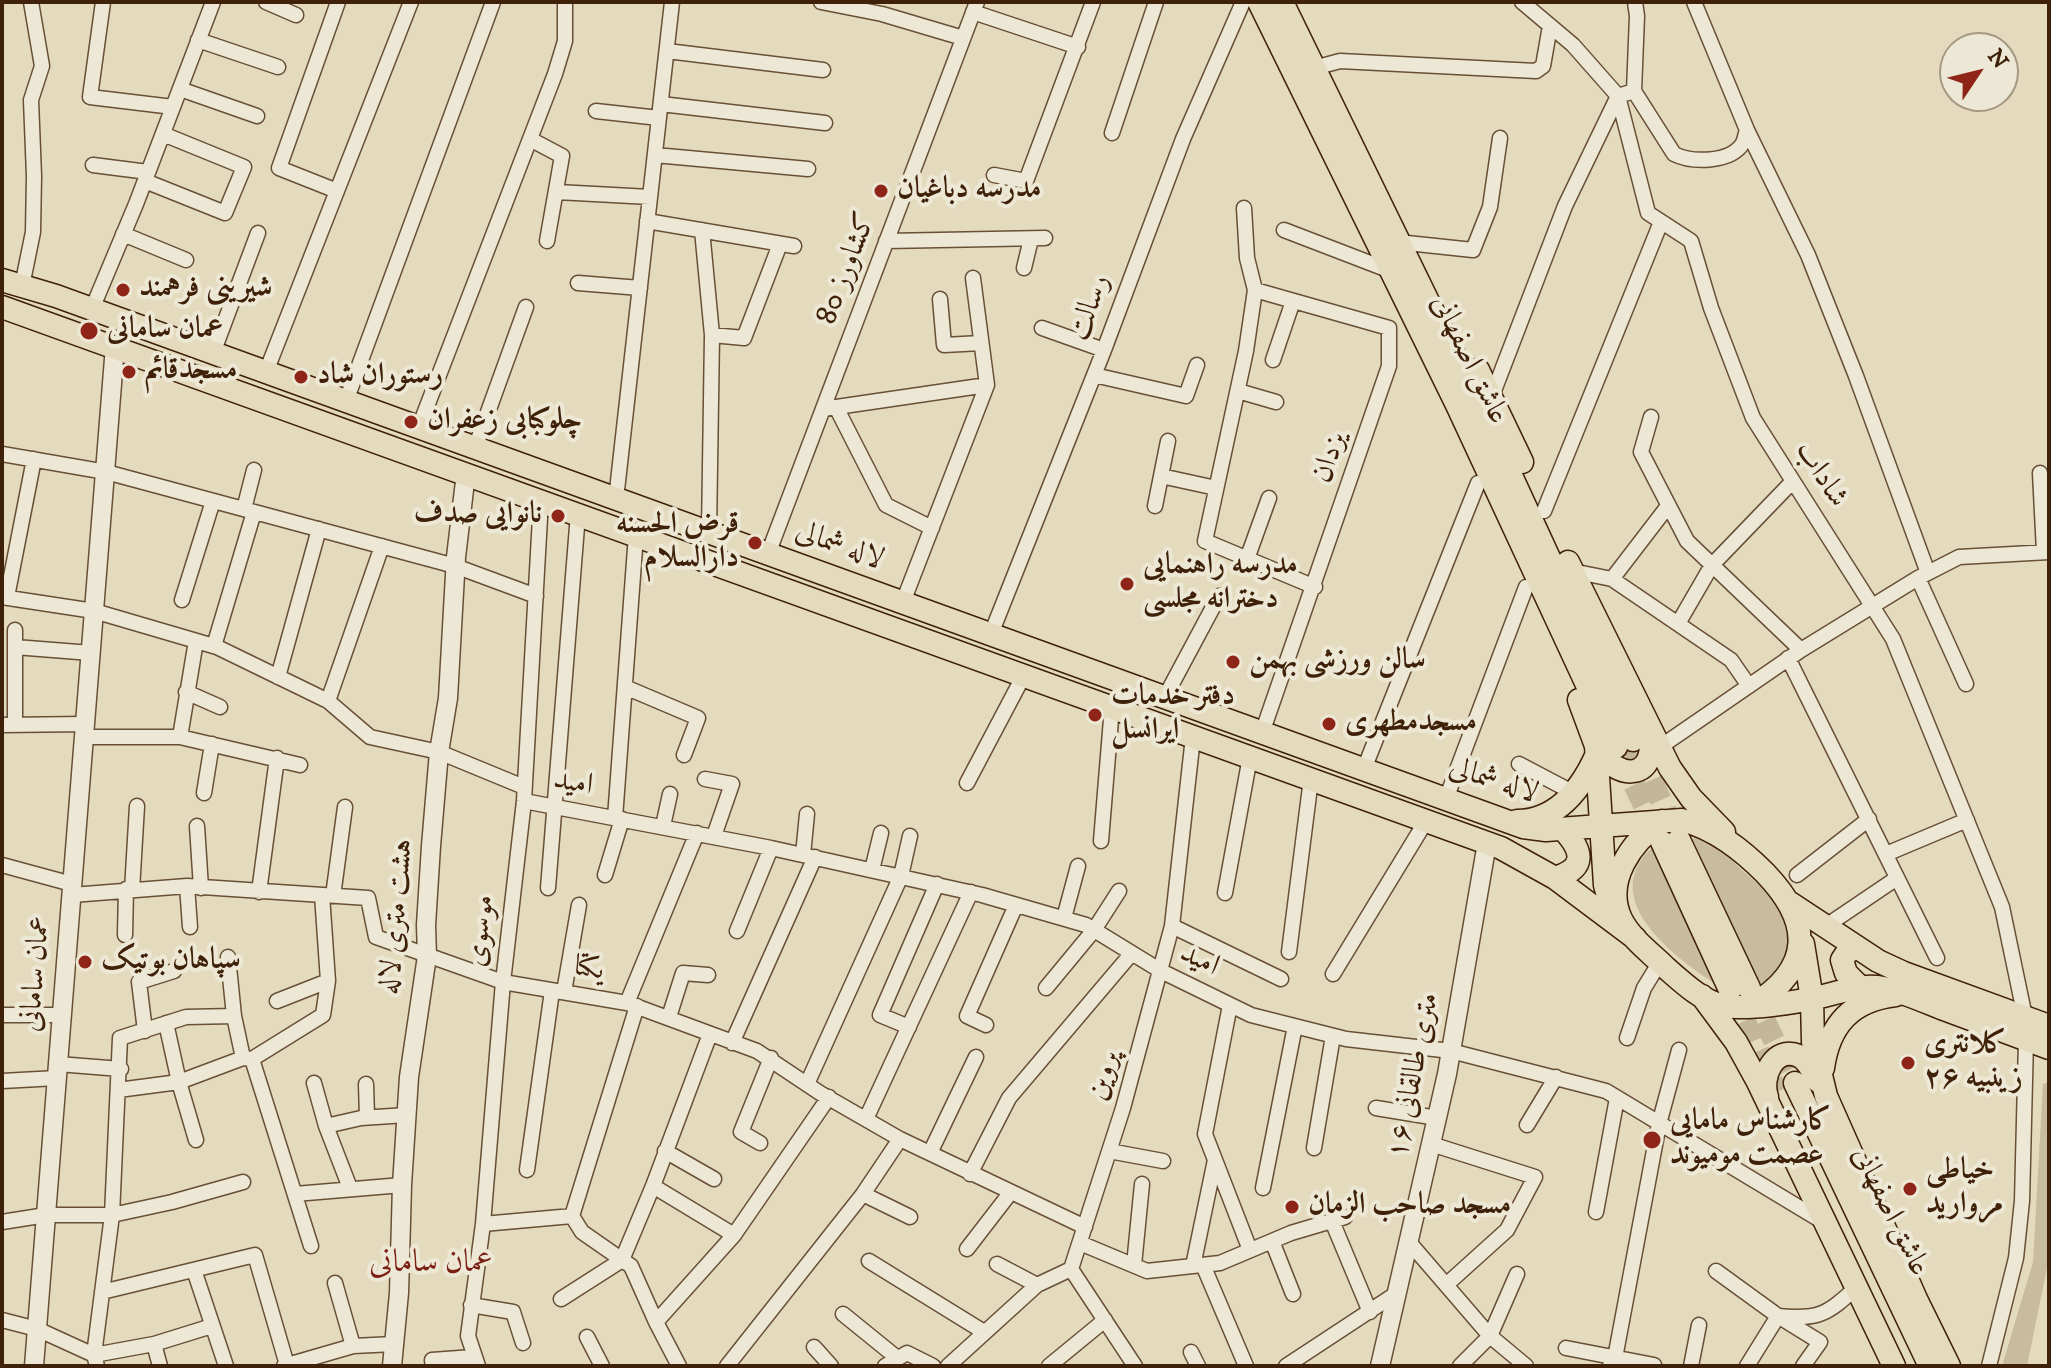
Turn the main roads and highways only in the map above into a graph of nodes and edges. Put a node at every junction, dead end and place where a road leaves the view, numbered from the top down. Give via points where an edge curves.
1 (1259, 2) edge
2 (1282, 2) edge
3 (1348, 162) junction
4 (12, 283) edge
5 (2, 307) edge
6 (315, 390) junction
7 (290, 410) junction
8 (381, 414) junction
9 (358, 434) junction
10 (1093, 671) junction
11 (1083, 696) junction
12 (1646, 720) junction
13 (1611, 747) junction
14 (1506, 821) junction
15 (1601, 825) junction
16 (1563, 829) junction
17 (1668, 835) junction
18 (1750, 858) junction
19 (1555, 878) junction
20 (1790, 903) junction
21 (1620, 917) junction
22 (1799, 929) junction
23 (1635, 938) junction
24 (1858, 948) junction
25 (1861, 988) junction
26 (1744, 994) junction
27 (1905, 994) junction
28 (1702, 995) junction
29 (1812, 999) junction
30 (2049, 1026) edge
31 (2049, 1048) edge
32 (1824, 1087) junction
33 (1776, 1121) junction
34 (1944, 1364) edge
35 (1894, 1366) edge
36 (1908, 1366) edge

1 - 3 main road, عاشق اصفهانی
2 - 3 main road, عاشق اصفهانی via 1314,68
3 - 12 main road via 1407,243 1492,396
3 - 13 main road, عاشق اصفهانی via 1478,404
3 - 13 main road via 1383,268 1478,483 1587,720
4 - 6 main road, لاله شمالی
5 - 7 main road, لاله شمالی
6 - 7 main road via 321,410
6 - 8 main road, لاله شمالی
7 - 9 main road, لاله شمالی
8 - 9 main road via 353,411 349,421
8 - 10 main road, لاله شمالی
9 - 11 main road, لاله شمالی
10 - 11 main road
10 - 14 main road, لاله شمالی
11 - 19 main road, لاله شمالی via 1501,848
12 - 13 main road via 1651,756 1644,767 1622,772 1604,760
12 - 18 main road via 1691,798
13 - 14 main road via 1550,814
13 - 15 main road
14 - 16 main road, لاله شمالی
15 - 16 main road, لاله شمالی
15 - 17 main road, لاله شمالی
15 - 21 main road via 1605,885
16 - 19 main road via 1574,841 1578,864 1571,873
17 - 18 main road, لاله شمالی via 1682,820 1697,824
17 - 21 main road via 1646,832 1620,869
17 - 26 main road
18 - 20 main road
19 - 23 main road, لاله شمالی
20 - 22 main road
20 - 24 main road
21 - 23 main road
22 - 26 main road via 1797,958 1787,978 1772,994
22 - 29 main road
23 - 28 main road
24 - 25 main road via 1842,960
24 - 30 main road via 1904,973
25 - 27 main road
25 - 29 main road
26 - 28 main road via 1734,1008
26 - 29 main road
27 - 31 main road
27 - 32 main road via 1872,1000 1844,1017 1827,1044
28 - 33 main road via 1736,1042
29 - 32 main road via 1813,1042
32 - 33 main road via 1800,1056 1772,1062 1765,1090
32 - 34 main road
33 - 35 main road
34 - 36 main road, عاشق اصفهانی via 1786,1087

